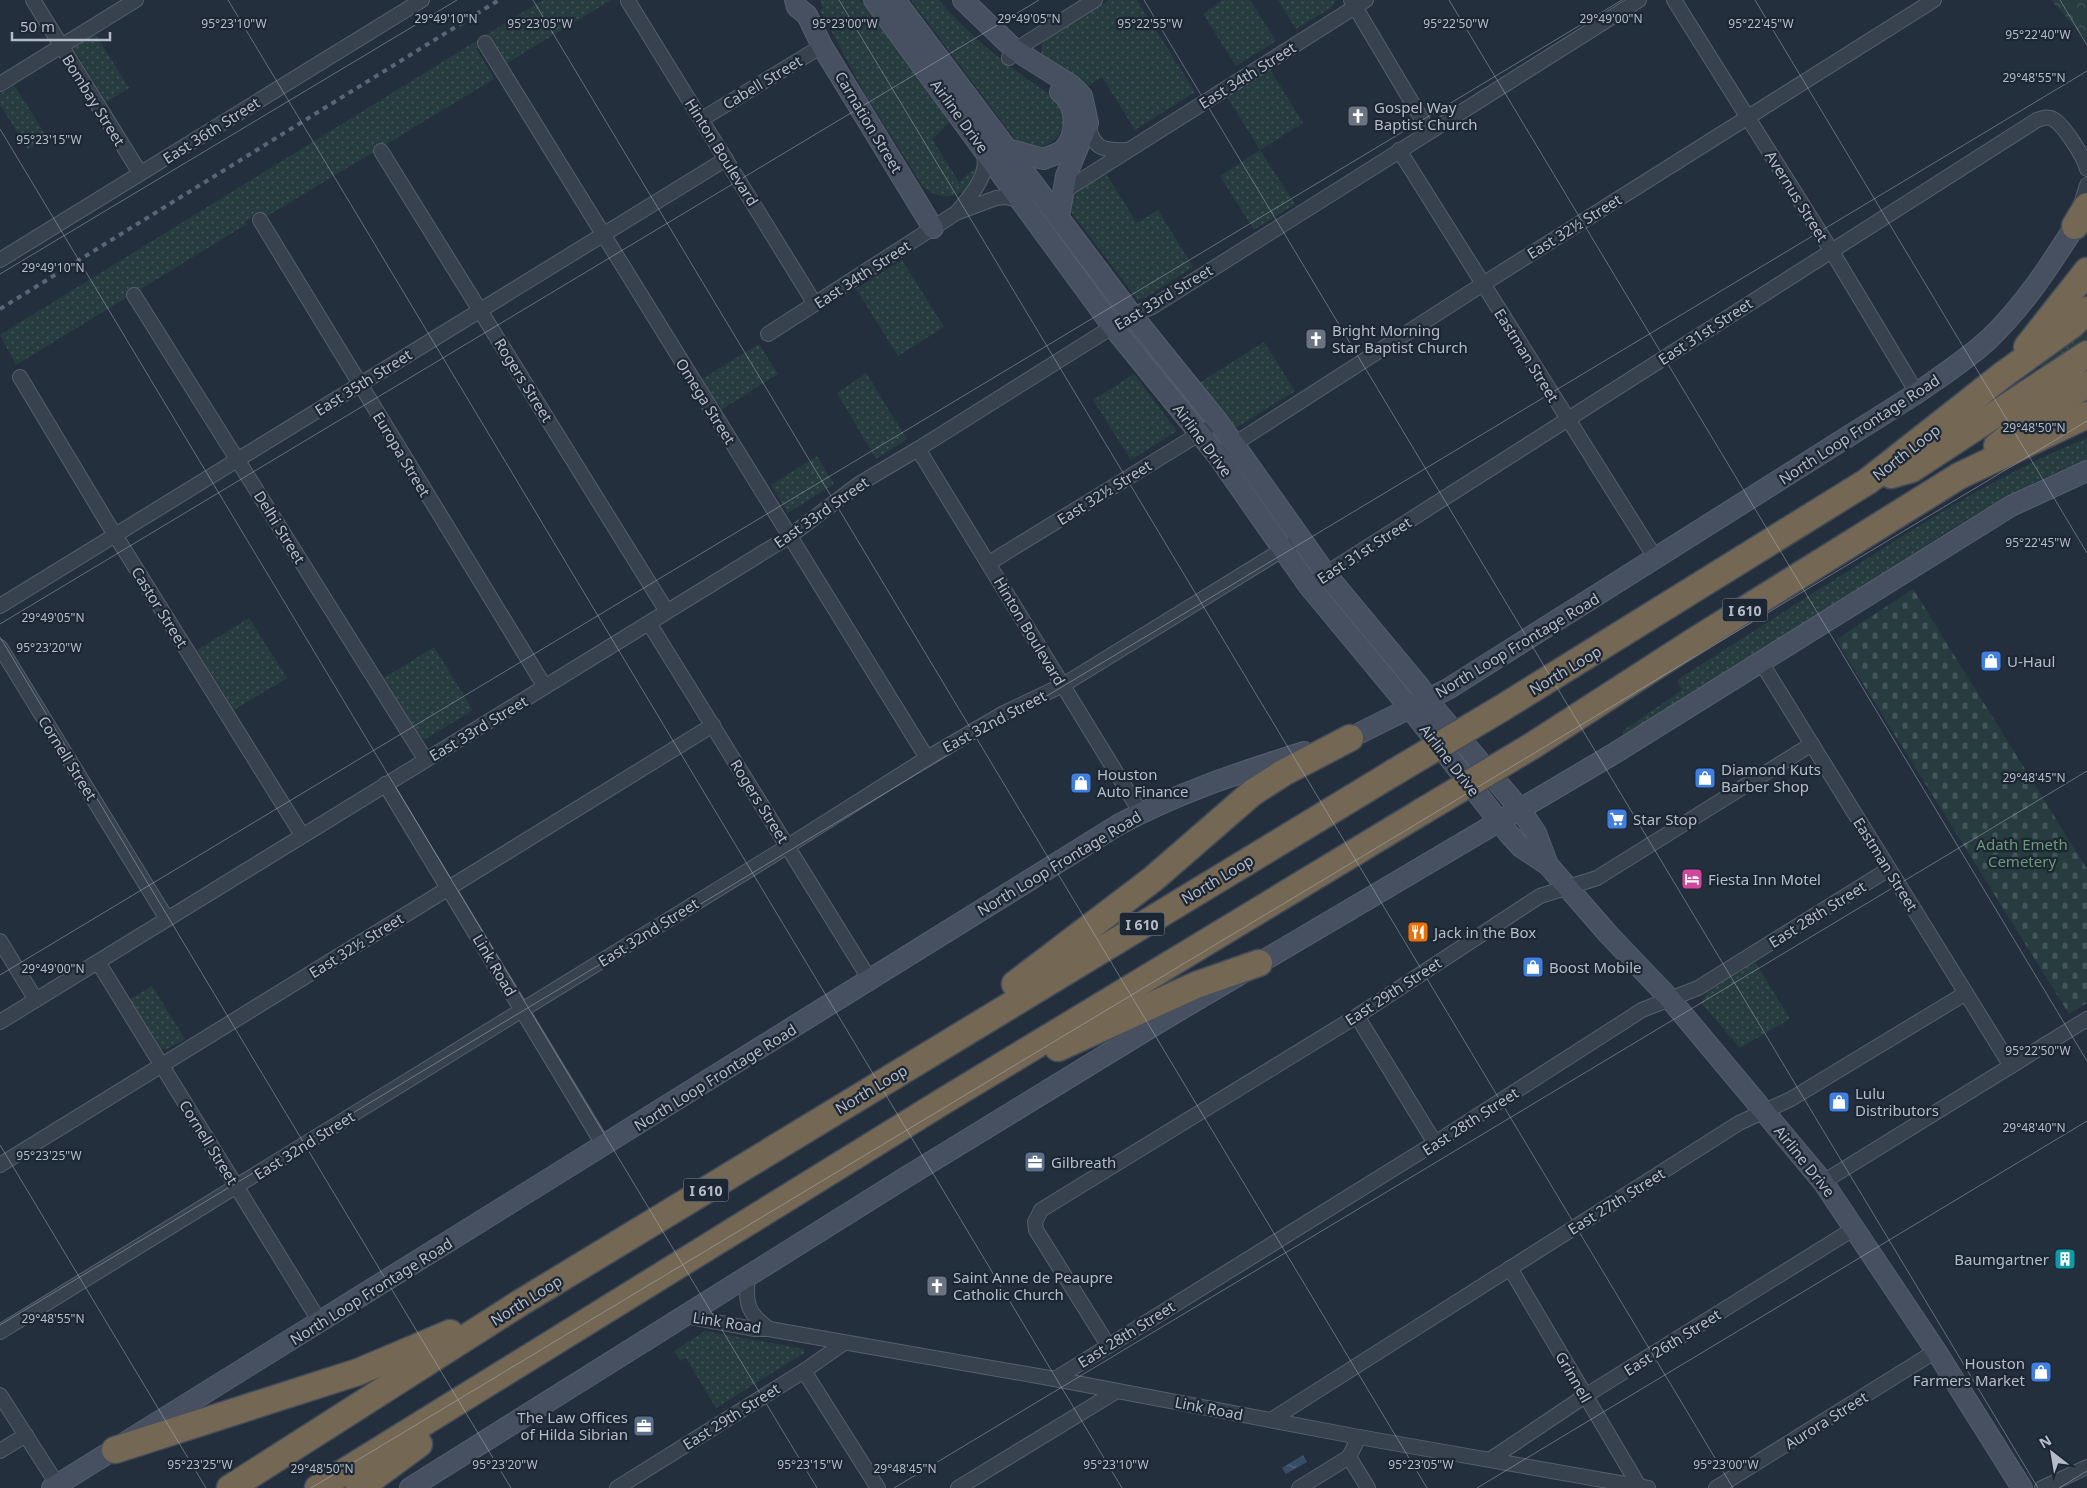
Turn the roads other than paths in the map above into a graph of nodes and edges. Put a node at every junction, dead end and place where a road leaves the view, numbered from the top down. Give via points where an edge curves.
1 (33, 0) edge
2 (136, 0) edge
3 (422, 0) edge
4 (795, 0) edge
5 (874, 0) edge
6 (895, 0) edge
7 (947, 0) edge
8 (963, 0) edge
9 (1095, 0) edge
10 (1639, 0) edge
11 (1674, 0) edge
12 (1934, 0) edge
13 (628, 1) edge
14 (1357, 2) edge
15 (807, 8) edge
16 (485, 43) dead end
17 (822, 46) junction
18 (60, 47) junction
19 (1012, 54) junction
20 (0, 84) edge
21 (702, 118) junction
22 (1747, 118) junction
23 (1088, 123) junction
24 (1429, 131) junction
25 (980, 142) junction
26 (1007, 149) junction
27 (1128, 150) junction
28 (1399, 150) junction
29 (381, 151) dead end
30 (726, 159) junction
31 (2087, 169) edge
32 (140, 173) junction
33 (2087, 185) edge
34 (1064, 191) junction
35 (1022, 201) junction
36 (956, 213) junction
37 (1059, 216) junction
38 (2081, 216) edge
39 (260, 220) dead end
40 (933, 228) junction
41 (604, 235) junction
42 (1831, 250) junction
43 (0, 260) edge
44 (2087, 271) edge
45 (1483, 284) junction
46 (134, 295) dead end
47 (816, 304) junction
48 (481, 310) junction
49 (2087, 310) edge
50 (1132, 315) junction
51 (1113, 327) junction
52 (768, 334) dead end
53 (2087, 354) edge
54 (2004, 374) junction
55 (20, 377) dead end
56 (359, 384) junction
57 (2087, 384) edge
58 (1917, 393) junction
59 (2087, 415) edge
60 (1568, 419) junction
61 (1219, 423) junction
62 (1200, 433) junction
63 (1234, 444) junction
64 (918, 449) junction
65 (1217, 455) junction
66 (238, 459) junction
67 (2087, 471) edge
68 (1959, 476) junction
69 (1868, 481) junction
70 (115, 536) junction
71 (790, 536) junction
72 (1300, 539) junction
73 (1282, 549) junction
74 (1656, 559) junction
75 (989, 563) junction
76 (1326, 574) junction
77 (1308, 585) junction
78 (0, 606) edge
79 (666, 610) junction
80 (649, 623) junction
81 (0, 647) edge
82 (1761, 662) junction
83 (1063, 685) junction
84 (545, 687) junction
85 (1429, 698) junction
86 (1409, 707) junction
87 (713, 725) junction
88 (1350, 738) junction
89 (1812, 744) junction
90 (928, 758) junction
91 (425, 760) junction
92 (385, 784) junction
93 (1520, 809) junction
94 (1141, 812) junction
95 (1499, 821) junction
96 (302, 835) junction
97 (788, 846) junction
98 (1548, 864) junction
99 (1889, 869) junction
100 (1567, 887) junction
101 (448, 889) junction
102 (166, 919) junction
103 (0, 941) edge
104 (98, 962) junction
105 (1260, 963) junction
106 (870, 980) junction
107 (1966, 993) junction
108 (1670, 999) junction
109 (36, 1000) junction
110 (522, 1010) junction
111 (1357, 1016) junction
112 (2087, 1019) edge
113 (0, 1022) edge
114 (162, 1066) junction
115 (2010, 1066) junction
116 (892, 1076) junction
117 (942, 1102) junction
118 (1765, 1111) junction
119 (1435, 1143) junction
120 (604, 1146) junction
121 (0, 1165) edge
122 (1823, 1182) junction
123 (237, 1187) junction
124 (1855, 1228) junction
125 (1510, 1268) junction
126 (748, 1276) junction
127 (520, 1303) junction
128 (685, 1316) junction
129 (320, 1322) junction
130 (584, 1324) junction
131 (769, 1329) junction
132 (0, 1332) edge
133 (844, 1343) junction
134 (1108, 1345) junction
135 (1936, 1351) junction
136 (804, 1371) junction
137 (1055, 1379) junction
138 (1117, 1391) junction
139 (0, 1395) edge
140 (1585, 1396) junction
141 (1271, 1420) junction
142 (26, 1435) junction
143 (1359, 1437) junction
144 (115, 1450) junction
145 (0, 1451) edge
146 (1349, 1457) junction
147 (1492, 1459) junction
148 (2087, 1467) edge
149 (55, 1486) edge
150 (417, 1486) edge
151 (1641, 1487) edge
152 (230, 1488) edge
153 (318, 1488) edge
154 (359, 1488) edge
155 (618, 1488) edge
156 (878, 1488) edge
157 (958, 1488) edge
158 (1299, 1488) edge
159 (1368, 1488) edge
160 (1716, 1488) edge
161 (2022, 1488) edge
162 (2042, 1488) edge

1 - 18 street, Bombay Street
2 - 18 street
3 - 32 street, East 36th Street
4 - 15 main road, Carnation Street via 797,7
5 - 25 main road, Airline Drive
6 - 26 main road, Airline Drive
7 - 19 main road, Airline Drive via 967,22
8 - 19 main road, Airline Drive
9 - 19 street
10 - 24 street, East 33rd Street
11 - 22 street, Avernus Street
12 - 22 street, East 32½ Street
13 - 21 street, Hinton Boulevard
14 - 24 street
14 - 27 street, East 34th Street
15 - 17 main road, Carnation Street
16 - 41 street, Omega Street
17 - 21 street, Cabell Street
17 - 40 main road, Carnation Street
18 - 20 street
18 - 32 street, Bombay Street
19 - 23 main road, Airline Drive via 1077,90 1082,96
19 - 26 main road, Airline Drive via 1036,79 1068,99 1074,118 1073,133 1064,149 1054,155 1043,159
21 - 30 street, Hinton Boulevard
22 - 42 street, Avernus Street
22 - 45 street, East 32½ Street
23 - 27 street via 1090,135 1101,148
23 - 34 main road via 1066,176
24 - 28 street, East 33rd Street
25 - 35 main road, Airline Drive
25 - 36 street, East 34th Street via 986,158 985,166 978,185
26 - 37 main road, Airline Drive
27 - 34 street, East 34th Street
28 - 45 street, Eastman Street
28 - 50 street, East 33rd Street via 1152,307
29 - 48 street, Rogers Street
30 - 41 street, East 35th Street
30 - 47 street, Hinton Boulevard
31 - 42 street, East 31st Street via 2065,130 2046,117 2030,123
32 - 43 street, East 36th Street
33 - 38 street
34 - 37 main road
35 - 36 street, East 34th Street via 996,198
35 - 51 main road, Airline Drive
36 - 40 street, East 34th Street
37 - 50 main road, Airline Drive
38 - 58 main road, North Loop Frontage Road via 2043,277 1994,333
39 - 56 street, Europa Street
40 - 47 street, East 34th Street
41 - 48 street, East 35th Street
41 - 71 street, Omega Street
42 - 58 street, Avernus Street
42 - 60 street, East 31st Street
44 - 54 highway
45 - 60 street, Eastman Street
45 - 63 street, East 32½ Street
46 - 66 street, Delhi Street
47 - 52 street, East 34th Street
48 - 56 street, East 35th Street
48 - 79 street, Rogers Street
49 - 54 highway, North Loop / I 610 via 2072,325
50 - 51 street, East 33rd Street
50 - 61 main road, Airline Drive
51 - 62 main road, Airline Drive
51 - 64 street, East 33rd Street
53 - 69 highway via 1912,469
54 - 69 highway, North Loop / I 610
55 - 70 street, Castor Street
56 - 66 street, East 35th Street
56 - 84 street, Europa Street
57 - 68 highway via 2032,419
58 - 74 main road, North Loop Frontage Road
59 - 68 highway, I 610
60 - 74 street, Eastman Street
60 - 76 street, East 31st Street
61 - 62 street, East 32½ Street
61 - 63 main road, Airline Drive
62 - 65 main road, Airline Drive
62 - 75 street, East 32½ Street
63 - 65 street, East 32½ Street
63 - 72 main road, Airline Drive
64 - 71 street, East 33rd Street via 859,484
64 - 75 street, Hinton Boulevard
65 - 73 main road, Airline Drive
66 - 70 street, East 35th Street
66 - 91 street, Delhi Street
67 - 82 main road via 2011,506
68 - 117 highway, I 610, bridge via 1532,746
69 - 116 highway, North Loop / I 610, bridge via 1502,708
70 - 78 street, East 35th Street
70 - 96 street, Castor Street
71 - 79 street, East 33rd Street
71 - 90 street, Omega Street
72 - 73 street, East 32nd Street
72 - 76 main road, Airline Drive
73 - 77 main road, Airline Drive
73 - 83 street, East 32nd Street
74 - 85 main road, North Loop Frontage Road via 1448,690
75 - 83 street, Hinton Boulevard
76 - 77 street, East 31st Street
76 - 85 main road, Airline Drive
77 - 86 main road, Airline Drive
79 - 80 street, East 33rd Street
80 - 84 street, East 33rd Street
80 - 87 street, Rogers Street
81 - 102 street, Cornell Street
82 - 89 street, Eastman Street
82 - 93 main road
83 - 90 street, East 32nd Street via 1011,710
83 - 94 street, Hinton Boulevard
84 - 91 street, East 33rd Street
85 - 86 main road, North Loop Frontage Road
85 - 93 main road, Airline Drive
86 - 88 main road, North Loop Frontage Road
86 - 95 main road, Airline Drive
87 - 97 street, Rogers Street
87 - 101 street, East 32½ Street
88 - 94 main road, North Loop Frontage Road via 1210,783
88 - 116 highway via 1252,793 1153,879
89 - 99 street, Eastman Street
89 - 100 street, East 29th Street via 1597,878
90 - 97 street, East 32nd Street
91 - 92 street, East 33rd Street
92 - 96 street, East 33rd Street
92 - 101 street, Link Road
93 - 95 main road
93 - 98 main road, Airline Drive via 1536,834
94 - 106 main road, North Loop Frontage Road
95 - 98 main road, Airline Drive via 1521,847
95 - 105 main road
96 - 102 street, East 33rd Street
97 - 106 street, Rogers Street
97 - 110 street, East 32nd Street
98 - 100 main road, Airline Drive
99 - 107 street, Eastman Street
99 - 108 street, East 28th Street via 1698,988
100 - 108 main road, Airline Drive
100 - 111 street, East 29th Street via 1540,896
101 - 110 street, Link Road
101 - 114 street, East 32½ Street
102 - 104 street, East 33rd Street
103 - 109 street
104 - 109 street, East 33rd Street
104 - 114 street, Cornell Street
105 - 117 highway via 1196,985
105 - 126 main road
106 - 120 main road, North Loop Frontage Road
107 - 115 street, Eastman Street
107 - 118 street, East 27th Street via 1791,1099
108 - 118 main road, Airline Drive
108 - 119 street, East 28th Street via 1642,1010
109 - 113 street, East 33rd Street
110 - 120 street, Link Road
110 - 123 street, East 32nd Street
111 - 119 street
111 - 134 street, East 29th Street via 1038,1214 1036,1230
112 - 115 street
114 - 121 street, East 32½ Street
114 - 123 street, Cornell Street
115 - 122 street
116 - 127 highway, North Loop / I 610
117 - 130 highway, I 610
118 - 122 main road, Airline Drive
118 - 125 street, East 27th Street via 1739,1123
119 - 134 street, East 28th Street
120 - 129 main road, North Loop Frontage Road
122 - 124 main road, Airline Drive
123 - 129 street, Cornell Street
123 - 132 street, East 32nd Street
124 - 135 main road, Airline Drive
124 - 140 street, East 26th Street
125 - 140 street, Grinnell
125 - 141 street, East 27th Street
126 - 128 main road
126 - 131 street, Link Road via 748,1306 758,1321
127 - 144 highway via 358,1372
127 - 152 highway, North Loop / I 610
128 - 131 street, Link Road
128 - 150 main road
129 - 144 main road, North Loop Frontage Road
130 - 153 highway, I 610
130 - 154 highway
131 - 133 street, Link Road
133 - 136 street, East 29th Street
133 - 137 street, Link Road
134 - 137 street, East 28th Street
135 - 160 street, Aurora Street
135 - 161 main road, Airline Drive
136 - 155 street, East 29th Street
136 - 156 street
137 - 138 street, Link Road
138 - 141 street, Link Road
138 - 157 street
139 - 142 street
140 - 147 street, East 26th Street
140 - 151 street, Grinnell
141 - 143 street, Link Road
142 - 145 street
142 - 149 street
143 - 146 street
143 - 147 street, Link Road
144 - 149 main road, North Loop Frontage Road
146 - 158 street
146 - 159 street
147 - 151 street, Link Road
148 - 162 street

